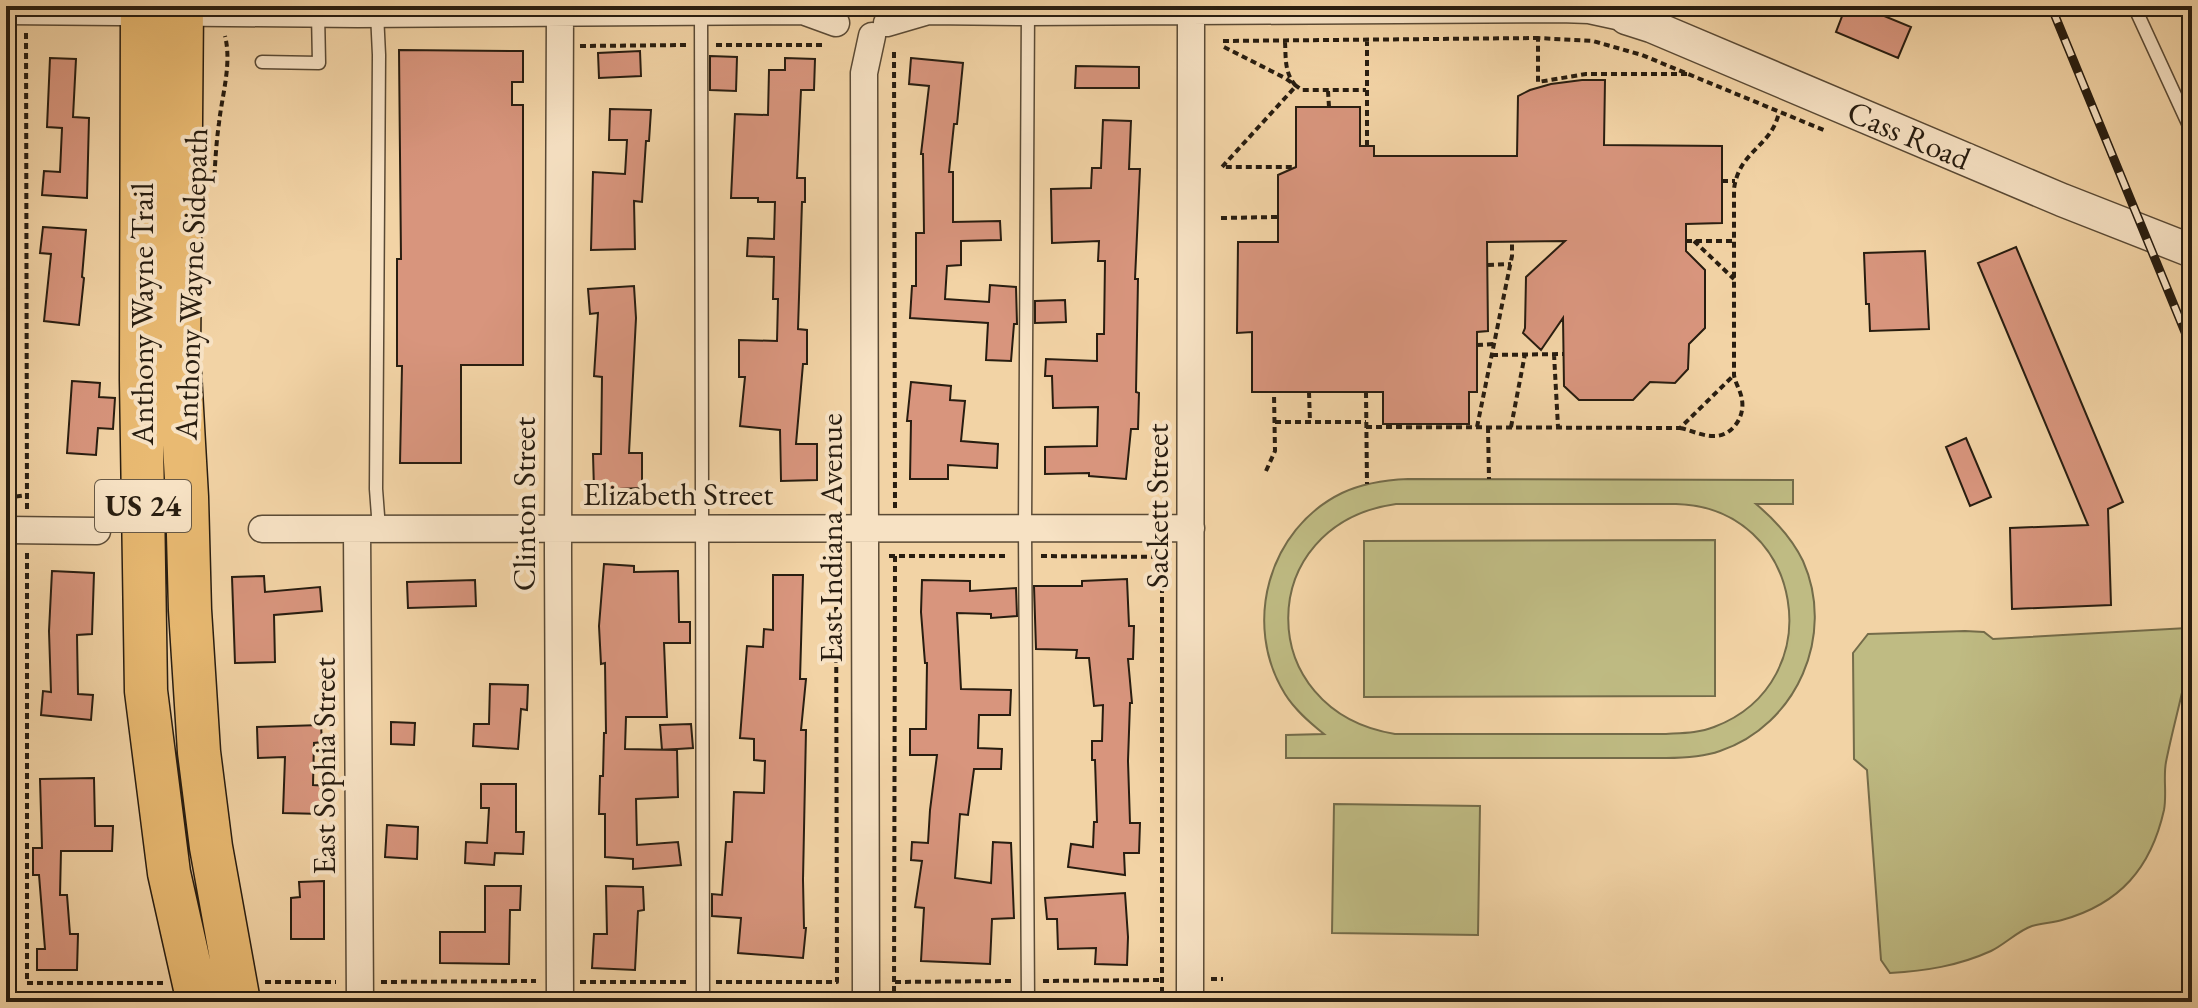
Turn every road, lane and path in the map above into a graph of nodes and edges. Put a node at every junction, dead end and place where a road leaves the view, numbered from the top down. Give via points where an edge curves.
1 (2134, 6) edge
2 (922, 8) edge
3 (84, 9) edge
4 (162, 9) edge
5 (656, 9) edge
6 (701, 9) edge
7 (766, 9) edge
8 (808, 9) edge
9 (1028, 9) edge
10 (318, 10) edge
11 (377, 10) edge
12 (560, 10) edge
13 (1191, 10) junction
14 (16, 12) edge
15 (1629, 12) edge
16 (862, 22) edge
17 (1538, 38) junction
18 (1367, 40) junction
19 (1285, 42) junction
20 (228, 46) dead end
21 (262, 62) dead end
22 (215, 66) dead end
23 (226, 67) junction
24 (1296, 86) junction
25 (1366, 90) junction
26 (1328, 91) junction
27 (1329, 107) dead end
28 (1779, 112) dead end
29 (2192, 132) edge
30 (1367, 145) dead end
31 (1296, 167) dead end
32 (1722, 181) dead end
33 (1735, 181) junction
34 (214, 195) dead end
35 (1278, 217) dead end
36 (1221, 218) dead end
37 (1686, 241) dead end
38 (1694, 241) junction
39 (1734, 241) junction
40 (1512, 242) dead end
41 (2192, 251) edge
42 (1511, 264) junction
43 (1488, 265) dead end
44 (1734, 279) junction
45 (1494, 344) junction
46 (1477, 345) dead end
47 (1525, 354) junction
48 (1554, 354) junction
49 (1563, 354) dead end
50 (1492, 355) junction
51 (1734, 375) junction
52 (1309, 392) dead end
53 (1366, 392) dead end
54 (1274, 393) dead end
55 (1275, 422) junction
56 (1310, 422) junction
57 (1366, 424) junction
58 (1477, 427) junction
59 (1488, 427) junction
60 (1511, 427) junction
61 (1558, 427) junction
62 (1680, 428) junction
63 (1266, 471) dead end
64 (1489, 479) dead end
65 (1367, 484) dead end
66 (27, 495) junction
67 (6, 498) edge
68 (703, 528) junction
69 (865, 528) junction
70 (1025, 528) junction
71 (1191, 528) junction
72 (262, 529) dead end
73 (558, 529) junction
74 (16, 530) edge
75 (368, 530) junction
76 (97, 531) dead end
77 (1162, 557) dead end
78 (543, 981) dead end
79 (259, 989) edge
80 (189, 992) edge
81 (360, 992) edge
82 (560, 1002) edge
83 (703, 1002) edge
84 (866, 1002) edge
85 (1028, 1002) edge
86 (1162, 1002) edge
87 (1190, 1002) edge

1 - 29 lane
2 - 9 street
2 - 16 street
3 - 4 street
3 - 14 street
4 - 10 street
4 - 79 highway, Anthony Wayne Trail / US 24 via 199,752 211,847
4 - 80 highway, Anthony Wayne Trail / US 24 via 141,380 146,691
5 - 6 street
5 - 12 street
6 - 7 street
6 - 68 lane
7 - 8 street
8 - 16 street
9 - 13 street
9 - 70 lane
10 - 11 street
10 - 21 lane via 319,63
11 - 12 street
11 - 75 lane via 376,489
12 - 73 street, Clinton Street
13 - 15 street
13 - 71 street, Sackett Street
14 - 66 path
15 - 41 street, Cass Road via 1651,26
16 - 69 street, East Indiana Avenue
17 - 17 path via 1538,82 1586,74 1687,74 1611,45
17 - 18 path
18 - 19 path
18 - 25 path
19 - 24 path via 1287,71
19 - 24 path via 1223,44
20 - 23 path, Anthony Wayne Sidepath
22 - 23 path
23 - 34 path, Anthony Wayne Sidepath
24 - 26 path
24 - 31 path via 1222,167
25 - 26 path
25 - 30 path
26 - 27 path
28 - 33 path via 1774,130 1747,157
32 - 33 path
33 - 39 path
35 - 36 path
37 - 38 path
38 - 39 path
38 - 44 path
39 - 44 path
40 - 42 path
42 - 43 path
42 - 45 path
44 - 51 path
45 - 46 path
45 - 50 path
47 - 48 path
47 - 50 path
47 - 60 path
48 - 49 path
48 - 61 path
50 - 58 path
51 - 62 path
51 - 62 path via 1742,412 1729,433 1716,436
52 - 56 path
53 - 57 path
54 - 55 path
55 - 56 path
55 - 63 path via 1275,451
56 - 57 path
57 - 58 path
57 - 65 path
58 - 59 path
59 - 60 path
59 - 64 path
60 - 61 path
61 - 62 path
66 - 67 path
66 - 74 path
68 - 69 street, Elizabeth Street
68 - 73 street, Elizabeth Street
68 - 83 lane
69 - 70 street, Elizabeth Street
69 - 84 street, East Indiana Avenue
70 - 71 street, Elizabeth Street
70 - 85 lane
71 - 87 street, Sackett Street
72 - 75 street, Elizabeth Street
73 - 75 street, Elizabeth Street
73 - 82 street, Clinton Street
74 - 76 street
74 - 80 path via 27,983
75 - 81 street, East Sophia Street
77 - 86 path
78 - 81 path
79 - 81 path

